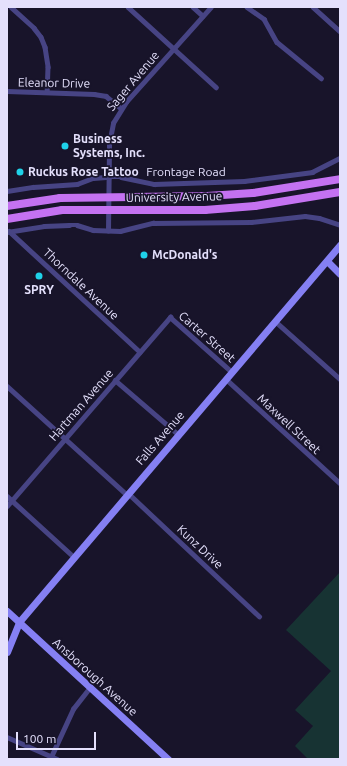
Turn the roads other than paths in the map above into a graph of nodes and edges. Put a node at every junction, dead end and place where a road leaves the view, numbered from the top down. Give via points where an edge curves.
1 (11, 7) edge
2 (128, 7) edge
3 (211, 7) edge
4 (247, 7) edge
5 (313, 7) edge
6 (195, 8) edge
7 (203, 16) junction
8 (340, 31) edge
9 (174, 49) junction
10 (321, 78) dead end
11 (216, 87) dead end
12 (7, 91) edge
13 (47, 91) junction
14 (121, 108) junction
15 (340, 158) edge
16 (109, 177) junction
17 (340, 179) edge
18 (7, 191) edge
19 (340, 192) edge
20 (108, 199) junction
21 (7, 206) edge
22 (108, 210) junction
23 (7, 219) edge
24 (340, 225) edge
25 (108, 231) junction
26 (8, 232) edge
27 (340, 246) edge
28 (327, 261) junction
29 (340, 274) edge
30 (170, 317) joint
31 (275, 321) junction
32 (140, 352) junction
33 (232, 372) junction
34 (226, 379) junction
35 (340, 379) edge
36 (115, 380) junction
37 (7, 386) edge
38 (178, 434) junction
39 (64, 439) junction
40 (340, 483) edge
41 (127, 493) junction
42 (7, 496) edge
43 (12, 500) junction
44 (7, 506) edge
45 (74, 557) junction
46 (7, 611) edge
47 (259, 616) dead end
48 (19, 622) junction
49 (7, 652) edge
50 (90, 687) junction
51 (7, 737) edge
52 (50, 757) edge
53 (57, 759) edge
54 (168, 759) edge

1 - 13 street via 41,37 47,62
2 - 9 street
3 - 7 street, Sager Avenue
4 - 10 street via 264,20 277,42
5 - 8 street
6 - 7 street
7 - 9 street, Sager Avenue
9 - 11 street
9 - 14 street, Sager Avenue
12 - 13 street, Eleanor Drive
13 - 14 street, Eleanor Drive via 100,94
14 - 16 street, Sager Avenue via 110,131
15 - 16 street, Frontage Road via 312,172 244,181 154,184
16 - 18 street, Frontage Road via 94,178 77,184
16 - 20 street, Sager Avenue
17 - 20 main road, University Avenue via 254,193
19 - 22 main road, University Avenue via 255,206 206,210
20 - 21 main road, University Avenue via 60,198
20 - 22 street, Sager Avenue
22 - 23 main road, University Avenue via 62,210
22 - 25 street, Sager Avenue
24 - 25 street via 305,216 251,222 153,223 128,230
25 - 26 street via 69,225
26 - 32 street, Thorndale Avenue
27 - 28 street, Falls Avenue
28 - 29 street
28 - 31 street, Falls Avenue
30 - 32 street, Hartman Avenue
30 - 33 street, Carter Street
31 - 33 street, Falls Avenue
31 - 35 street
32 - 36 street, Hartman Avenue
33 - 34 street, Falls Avenue
34 - 38 street, Falls Avenue
34 - 40 street, Maxwell Street
36 - 38 street
36 - 39 street, Hartman Avenue
37 - 39 street, Kunz Drive
38 - 41 street, Falls Avenue
39 - 41 street, Kunz Drive
39 - 43 street, Hartman Avenue
41 - 45 street, Falls Avenue
41 - 47 street, Kunz Drive
42 - 43 street
43 - 44 street, Hartman Avenue
43 - 45 street
45 - 48 street, Falls Avenue
46 - 48 street, Ansborough Avenue
48 - 49 street, Falls Avenue
48 - 50 street, Ansborough Avenue
50 - 52 street via 72,709
50 - 54 street, Ansborough Avenue
51 - 52 street
52 - 53 street

